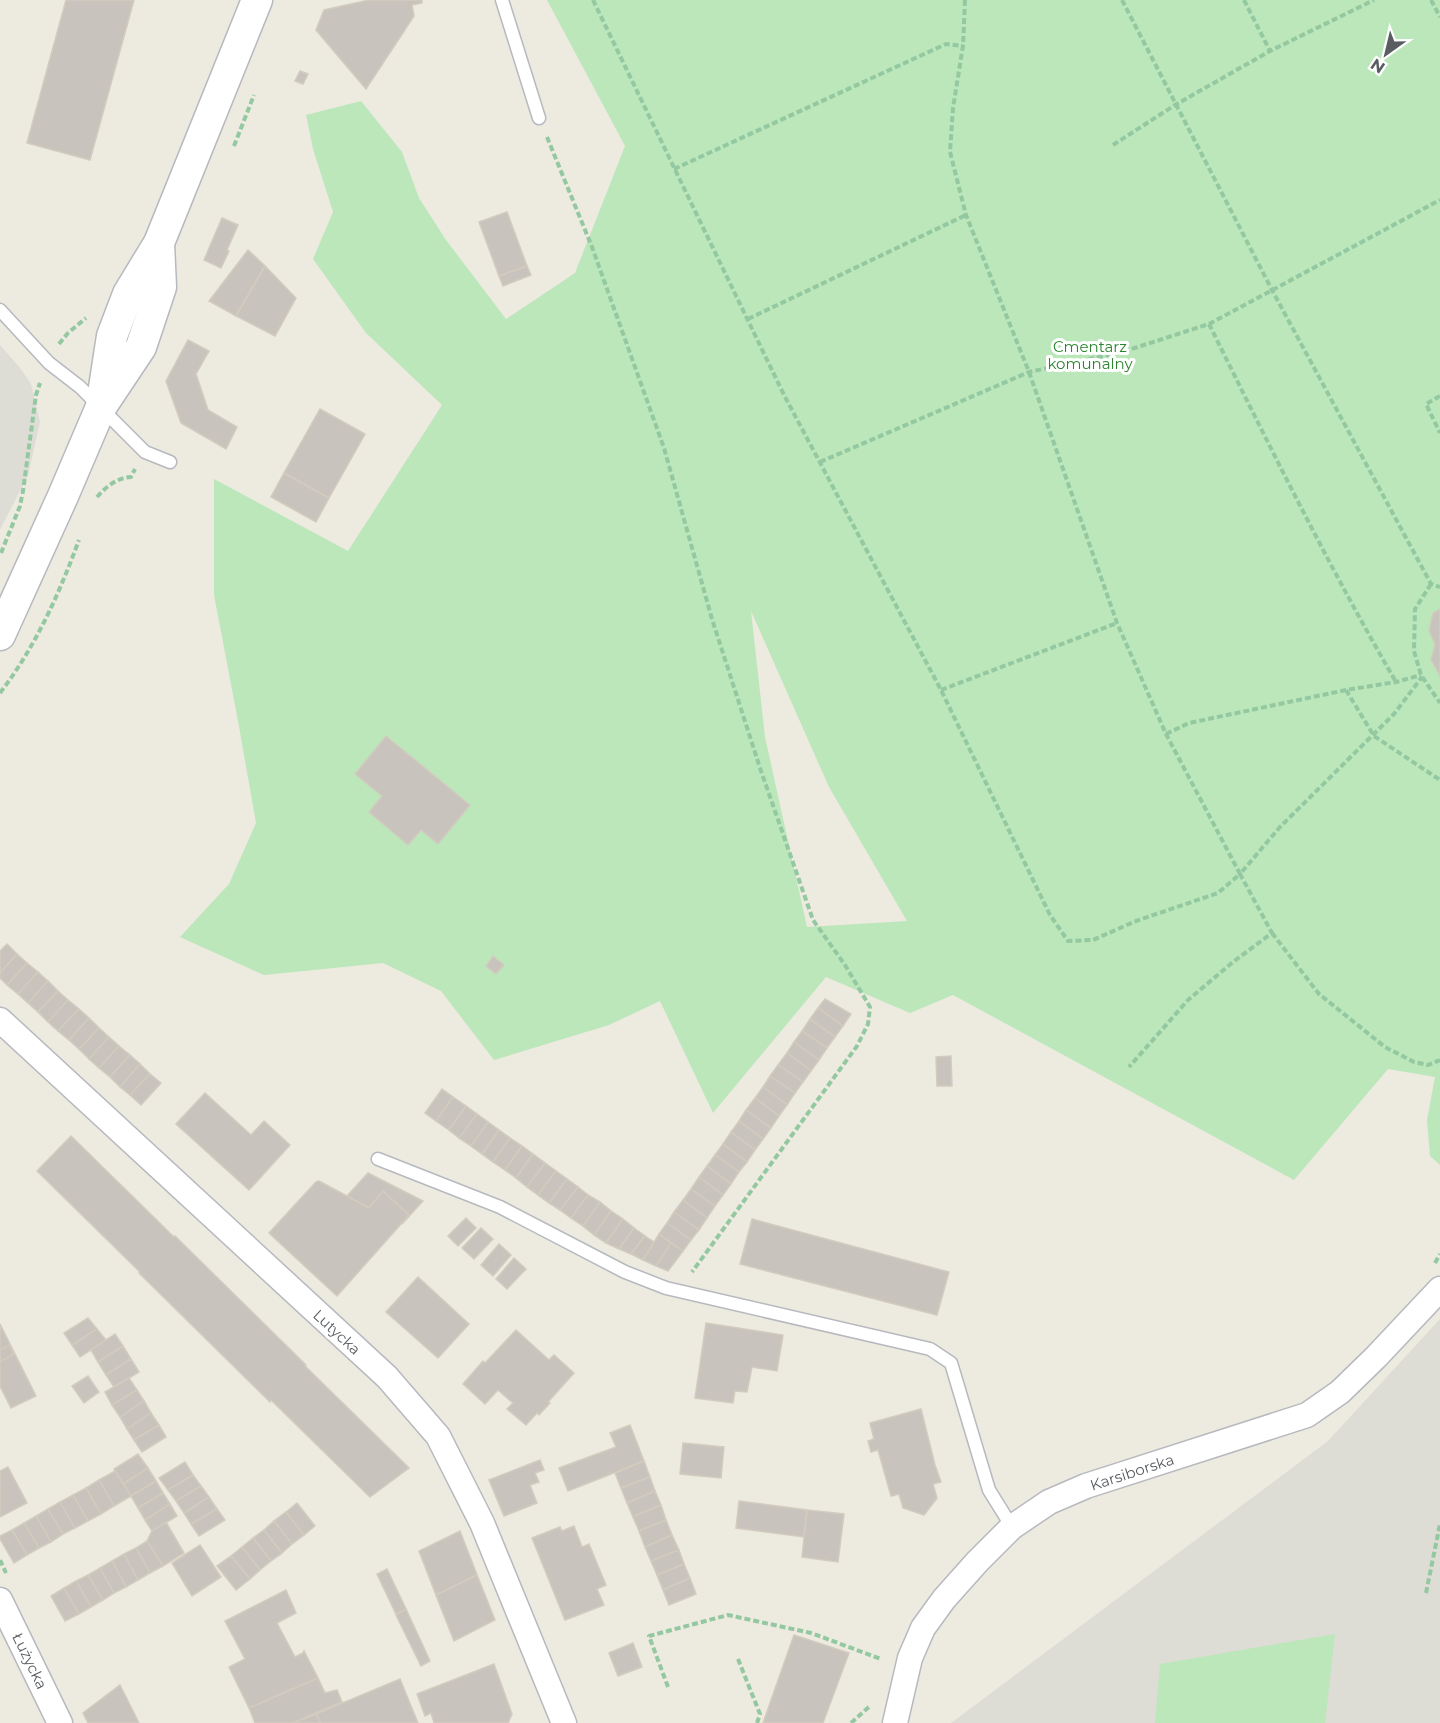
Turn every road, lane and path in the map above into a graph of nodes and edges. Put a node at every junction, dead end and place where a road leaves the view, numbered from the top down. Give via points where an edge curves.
1 (257, 0) edge
2 (502, 0) edge
3 (593, 0) edge
4 (965, 0) edge
5 (1122, 0) edge
6 (1244, 0) edge
7 (1374, 0) edge
8 (1431, 0) edge
9 (1440, 16) edge
10 (963, 46) junction
11 (1270, 51) junction
12 (1175, 105) junction
13 (539, 118) joint
14 (1113, 145) dead end
15 (674, 169) junction
16 (1440, 200) edge
17 (966, 215) junction
18 (1272, 290) junction
19 (0, 310) edge
20 (748, 319) junction
21 (1209, 324) junction
22 (1029, 372) junction
23 (41, 378) dead end
24 (1440, 396) edge
25 (101, 407) junction
26 (1440, 433) edge
27 (145, 452) junction
28 (170, 462) dead end
29 (820, 462) junction
30 (94, 503) dead end
31 (80, 538) dead end
32 (0, 555) edge
33 (1431, 584) junction
34 (1440, 587) edge
35 (1117, 623) junction
36 (0, 635) edge
37 (1421, 676) junction
38 (1396, 682) junction
39 (941, 690) junction
40 (1346, 690) junction
41 (0, 693) edge
42 (1440, 703) edge
43 (1166, 734) junction
44 (1374, 736) junction
45 (1440, 780) edge
46 (1240, 874) junction
47 (1272, 933) junction
48 (0, 1020) edge
49 (1440, 1060) edge
50 (1130, 1067) dead end
51 (378, 1159) dead end
52 (1440, 1254) edge
53 (1434, 1280) edge
54 (687, 1293) junction
55 (1440, 1524) edge
56 (1012, 1527) junction
57 (1426, 1593) dead end
58 (0, 1600) edge
59 (738, 1659) dead end
60 (887, 1661) dead end
61 (668, 1687) dead end
62 (872, 1704) dead end
63 (60, 1723) edge
64 (564, 1723) edge
65 (757, 1723) edge
66 (851, 1723) edge
67 (895, 1723) edge

1 - 25 street via 159,243 128,294 112,336
2 - 13 lane
3 - 15 path
4 - 10 path
5 - 12 path
6 - 11 path
7 - 11 path
8 - 9 path
10 - 15 path via 946,44
10 - 17 path via 950,152
11 - 12 path
12 - 14 path
12 - 18 path
13 - 54 path via 592,247 664,448 712,619 813,920 870,1006 868,1024 857,1046 690,1275
15 - 20 path
16 - 18 path
17 - 20 path
17 - 22 path
18 - 21 path
18 - 33 path
19 - 25 lane via 49,363
20 - 29 path
21 - 22 path via 1122,352
21 - 38 path via 1296,501
22 - 29 path
22 - 35 path
23 - 32 path via 23,490
24 - 26 path via 1426,404
25 - 27 lane
25 - 36 street
27 - 28 lane
27 - 30 path via 131,477 123,477 105,489
29 - 39 path
31 - 41 path via 38,636
33 - 34 path
33 - 37 path via 1415,609 1414,651
35 - 39 path
35 - 43 path
37 - 38 path
37 - 42 path
37 - 44 path
38 - 40 path
39 - 46 path via 1050,915 1068,940 1093,940 1218,893
40 - 43 path via 1189,723
40 - 44 path
43 - 46 path
44 - 45 path
44 - 46 path via 1280,826
46 - 47 path
47 - 49 path via 1319,994 1385,1047 1414,1062 1428,1065
47 - 50 path via 1188,1000
48 - 64 street, Lutycka via 387,1377 438,1436 482,1523
51 - 54 lane via 500,1207 625,1272
52 - 53 path
53 - 56 street, Karsiborska via 1376,1357 1340,1392 1307,1415 1086,1486 1049,1502
54 - 56 lane via 930,1349 951,1363 989,1490
55 - 57 path
56 - 67 street, Karsiborska via 944,1599 923,1628 909,1658
58 - 63 street, Łużycka
59 - 65 path via 760,1714
60 - 61 path via 811,1634 728,1615 649,1636
62 - 66 path

